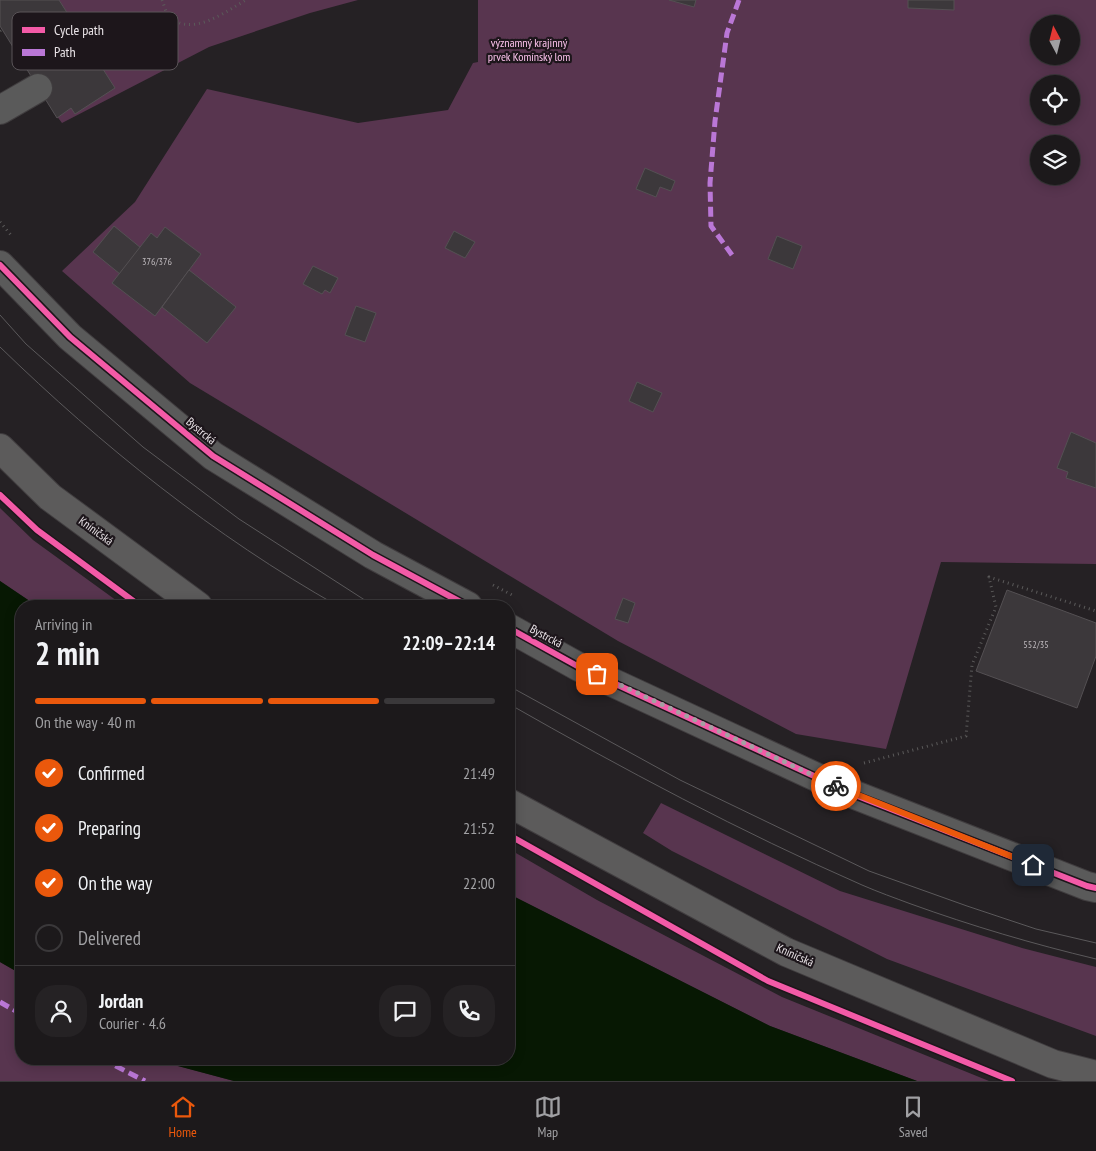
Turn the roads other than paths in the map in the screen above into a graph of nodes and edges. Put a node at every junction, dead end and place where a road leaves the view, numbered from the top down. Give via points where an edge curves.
1 (38, 88) dead end
2 (0, 110) edge
3 (0, 265) edge
4 (0, 448) edge
5 (190, 600) edge
6 (457, 600) edge
7 (515, 631) edge
8 (515, 805) edge
9 (1096, 888) edge
10 (1096, 1075) edge

1 - 2 street
3 - 6 street, Bystrcká via 70,337 213,456 373,555
4 - 5 main road, Kníničská via 50,498
7 - 9 street, Bystrcká via 579,666 855,795
8 - 10 main road, Kníničská via 786,952 1053,1064

